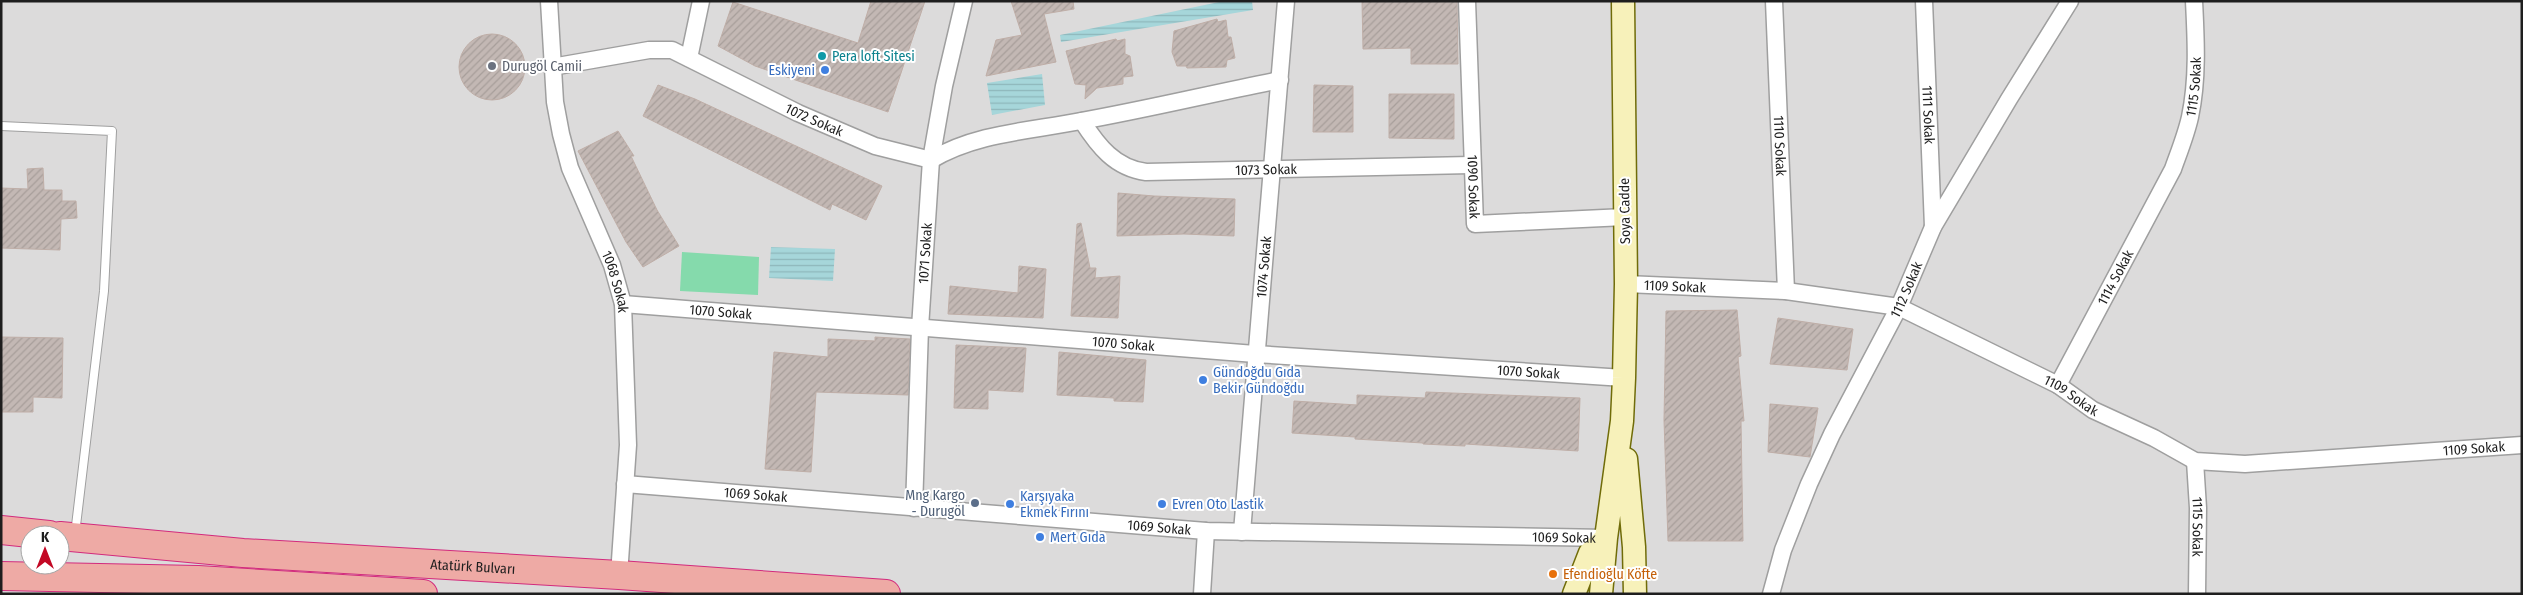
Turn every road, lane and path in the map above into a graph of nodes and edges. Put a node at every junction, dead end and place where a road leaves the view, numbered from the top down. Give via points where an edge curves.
1 (548, 1) edge
2 (701, 1) edge
3 (964, 1) edge
4 (1286, 1) edge
5 (1467, 1) edge
6 (1623, 1) edge
7 (1774, 1) edge
8 (1924, 1) edge
9 (2070, 1) edge
10 (2194, 1) edge
11 (689, 58) junction
12 (552, 67) junction
13 (1280, 80) junction
14 (1082, 121) junction
15 (1, 126) edge
16 (931, 160) junction
17 (1471, 164) junction
18 (2173, 169) joint
19 (1273, 171) junction
20 (1625, 217) junction
21 (1933, 227) junction
22 (1626, 284) junction
23 (1786, 291) junction
24 (623, 304) junction
25 (1899, 307) junction
26 (920, 328) junction
27 (1255, 354) junction
28 (1624, 378) junction
29 (2058, 384) junction
30 (1622, 421) junction
31 (2522, 445) edge
32 (2195, 461) junction
33 (626, 484) junction
34 (914, 508) junction
35 (63, 525) edge
36 (1, 530) edge
37 (1206, 531) junction
38 (20, 532) edge
39 (1242, 532) junction
40 (70, 537) edge
41 (1606, 538) junction
42 (619, 575) junction
43 (1, 576) edge
44 (214, 587) edge
45 (424, 594) edge
46 (886, 594) edge
47 (1202, 594) edge
48 (1574, 594) edge
49 (1601, 594) edge
50 (1635, 594) edge
51 (1771, 594) edge
52 (2197, 594) edge

1 - 12 street, 1068 Sokak
2 - 11 street
3 - 16 street, 1071 Sokak
4 - 13 street, 1074 Sokak
5 - 17 street, 1090 Sokak
6 - 20 main road, Soya Cadde
7 - 23 street, 1110 Sokak
8 - 21 street, 1111 Sokak
9 - 21 street, 1112 Sokak
10 - 18 street, 1115 Sokak via 2194,89 2190,118
11 - 12 street, 1072 Sokak via 672,50 650,50
11 - 16 street, 1072 Sokak via 875,146
12 - 24 street, 1068 Sokak via 555,102 570,168 612,265
13 - 14 street
13 - 19 street, 1074 Sokak
14 - 16 street via 989,137 948,150
14 - 19 street, 1073 Sokak via 1098,146 1131,170
15 - 35 lane via 112,131 104,291
16 - 26 street, 1071 Sokak
17 - 19 street, 1073 Sokak
17 - 20 street, 1090 Sokak via 1475,224
18 - 29 street, 1114 Sokak
19 - 27 street, 1074 Sokak
20 - 22 main road, Soya Cadde
21 - 25 street, 1112 Sokak
22 - 23 street, 1109 Sokak
22 - 28 main road, Soya Cadde
23 - 25 street, 1109 Sokak
24 - 26 street, 1070 Sokak
24 - 33 street, 1068 Sokak via 628,445
25 - 29 street, 1109 Sokak
25 - 51 street, 1112 Sokak via 1809,484 1783,550
26 - 27 street, 1070 Sokak
26 - 34 street, 1071 Sokak
27 - 28 street, 1070 Sokak
27 - 39 street, 1074 Sokak
28 - 30 main road, Soya Cadde
29 - 32 street, 1109 Sokak via 2094,410
30 - 41 main road, Soya Cadde
30 - 50 main road, Soya Cadde via 1634,547
31 - 32 street, 1109 Sokak via 2263,463
32 - 52 street, 1115 Sokak
33 - 34 street, 1069 Sokak
33 - 42 street, 1068 Sokak
34 - 37 street, 1069 Sokak
36 - 38 highway, Atatürk Bulvarı
37 - 39 street, 1069 Sokak
37 - 47 street
39 - 41 street, 1069 Sokak
40 - 42 highway, Atatürk Bulvarı via 243,553
41 - 48 main road via 1590,553
41 - 49 main road, Soya Cadde
42 - 46 highway, Atatürk Bulvarı
43 - 44 highway
44 - 45 highway

